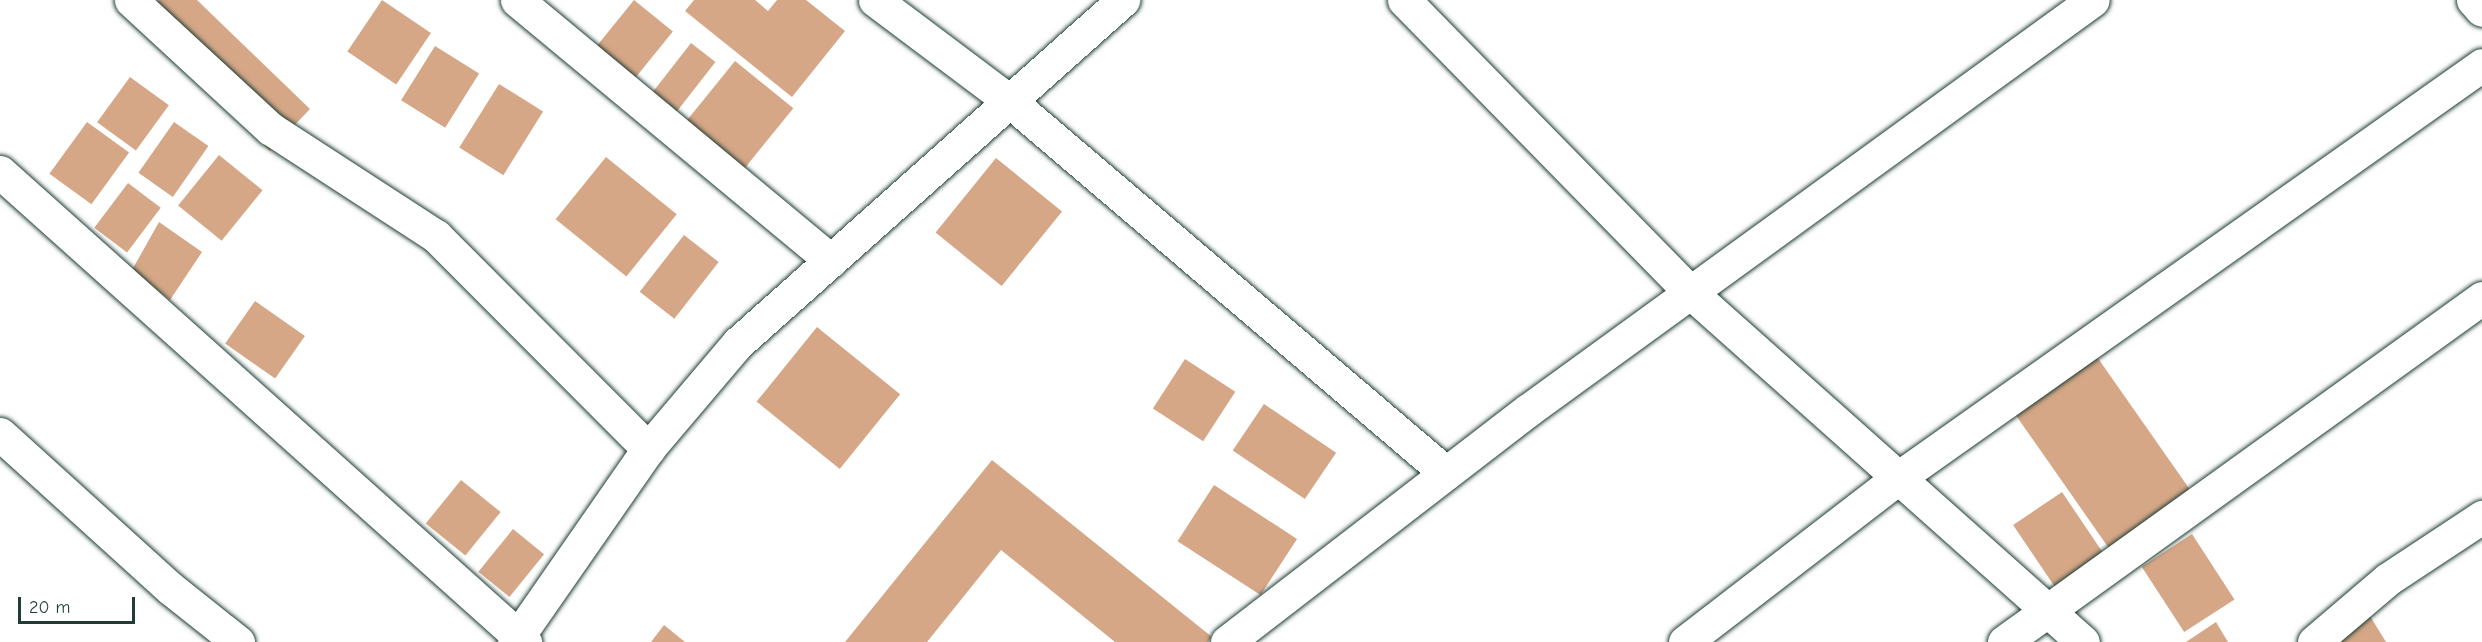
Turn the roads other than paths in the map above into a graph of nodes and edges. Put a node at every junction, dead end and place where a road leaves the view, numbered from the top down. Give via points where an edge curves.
1 (131, 0) edge
2 (517, 0) edge
3 (875, 0) edge
4 (1123, 0) edge
5 (2093, 0) edge
6 (2473, 0) edge
7 (1424, 7) edge
8 (2482, 10) edge
9 (2482, 64) edge
10 (1012, 103) junction
11 (0, 172) edge
12 (831, 261) junction
13 (1690, 292) junction
14 (2482, 298) edge
15 (0, 434) edge
16 (648, 449) junction
17 (1446, 473) junction
18 (1898, 478) junction
19 (2482, 517) edge
20 (2046, 609) junction
21 (1234, 639) edge
22 (519, 640) edge
23 (238, 642) edge
24 (1685, 642) edge
25 (2004, 642) edge
26 (2083, 642) edge
27 (2314, 642) edge

1 - 16 street via 271,129 436,236
2 - 12 street
3 - 10 street
4 - 10 street
5 - 13 street
6 - 8 street
7 - 13 street
9 - 18 street
10 - 12 street
10 - 17 street
11 - 22 street
12 - 16 street via 738,343
13 - 17 street
13 - 18 street
14 - 20 street
15 - 23 street via 170,588
16 - 22 street
17 - 21 street
18 - 20 street
18 - 24 street
19 - 27 street via 2388,579
20 - 25 street
20 - 26 street

